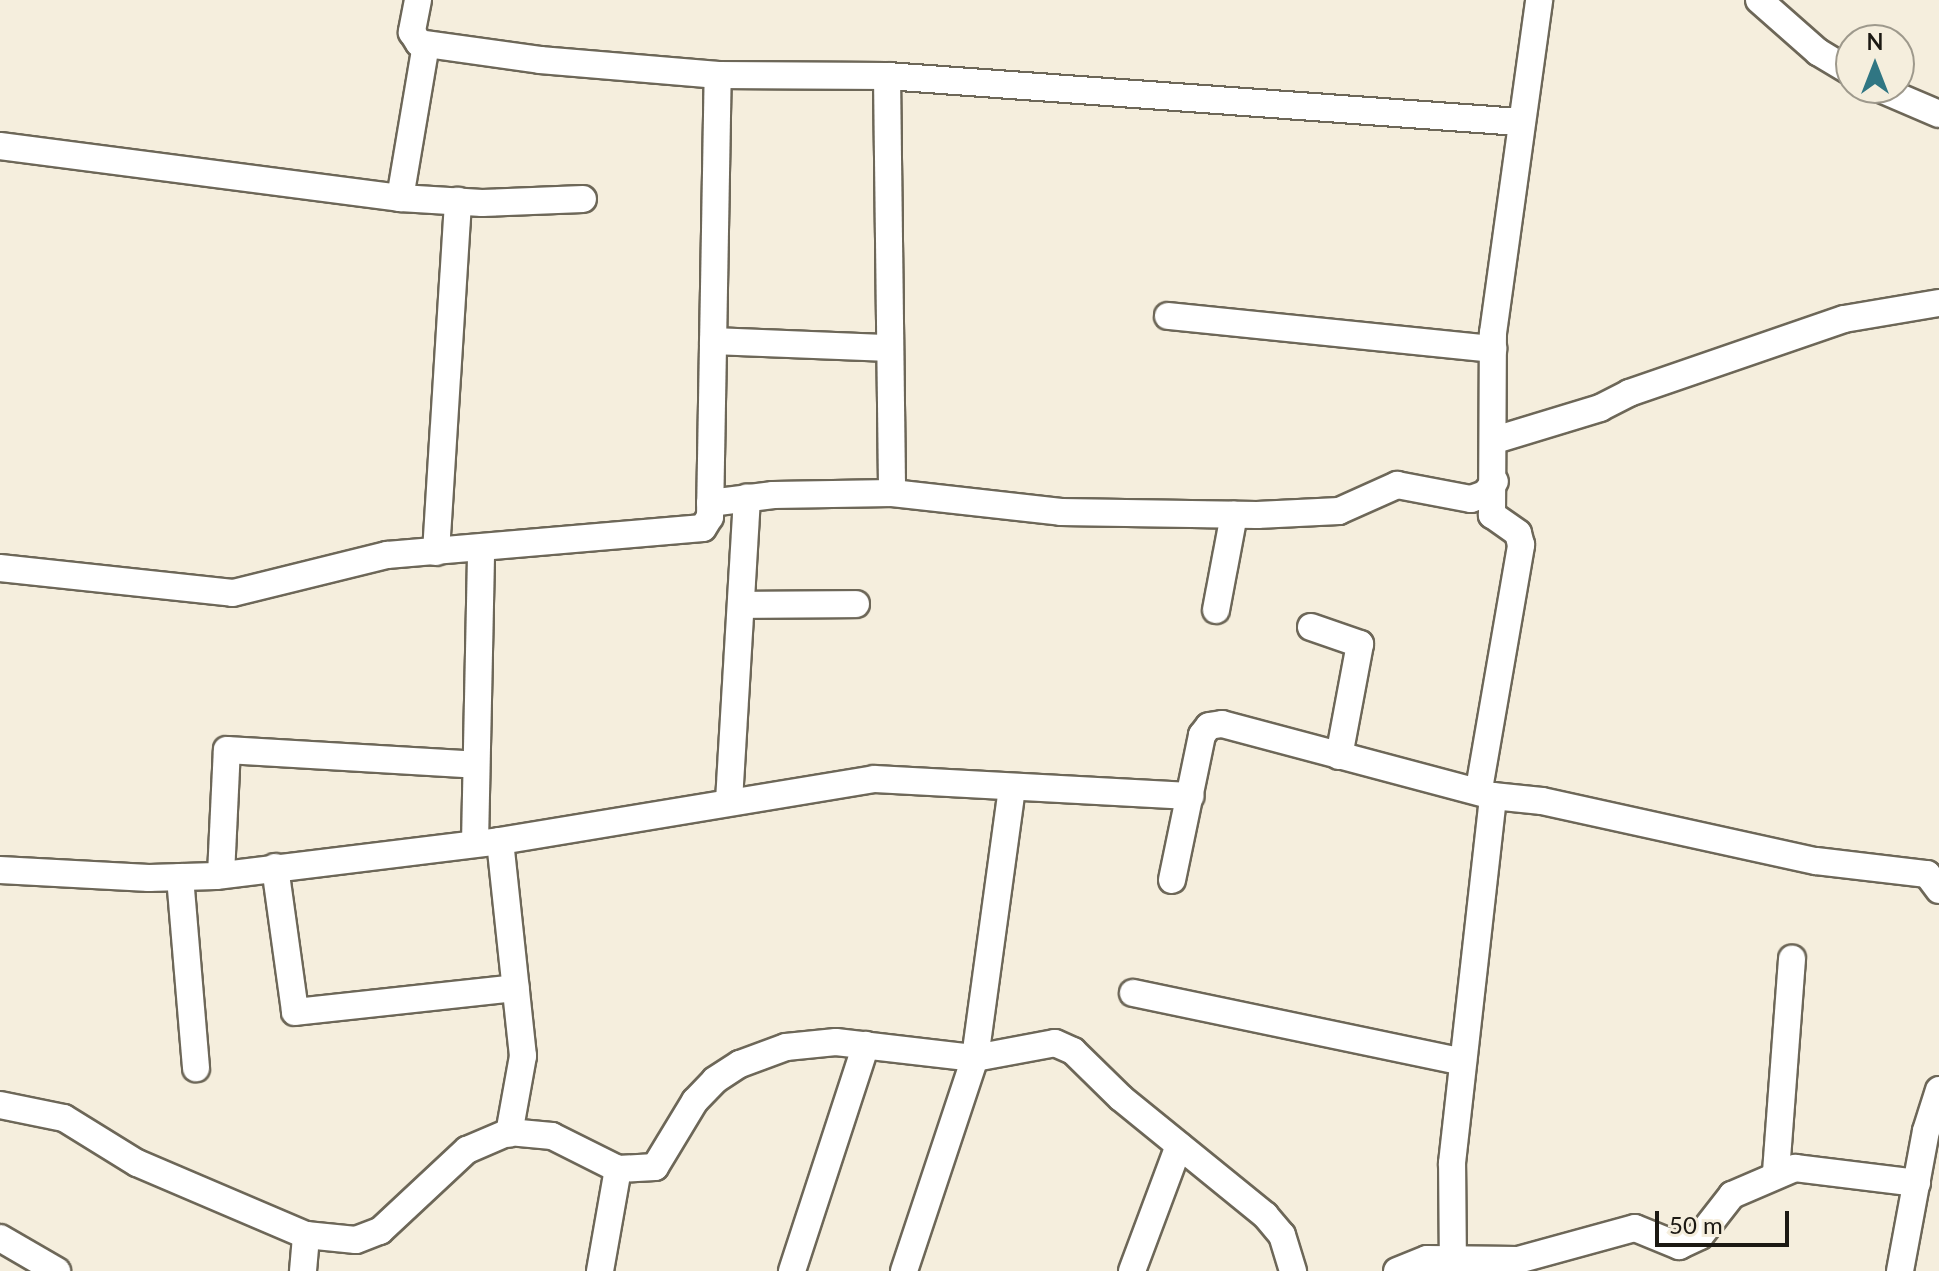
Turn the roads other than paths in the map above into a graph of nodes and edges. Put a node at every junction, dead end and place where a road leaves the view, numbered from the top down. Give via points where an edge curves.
1 (418, 0) edge
2 (1539, 0) edge
3 (1759, 0) edge
4 (426, 45) junction
5 (1835, 62) edge
6 (718, 75) junction
7 (887, 76) junction
8 (1915, 104) edge
9 (1939, 114) edge
10 (1520, 122) junction
11 (0, 146) edge
12 (0, 154) edge
13 (400, 198) junction
14 (583, 199) dead end
15 (458, 201) junction
16 (1939, 303) edge
17 (1168, 316) dead end
18 (713, 341) junction
19 (890, 348) junction
20 (1493, 349) junction
21 (1495, 440) junction
22 (1495, 481) junction
23 (892, 493) junction
24 (747, 498) junction
25 (710, 503) junction
26 (1234, 515) junction
27 (481, 550) junction
28 (436, 552) junction
29 (0, 568) edge
30 (856, 604) dead end
31 (741, 605) junction
32 (1216, 610) dead end
33 (1311, 627) dead end
34 (1339, 756) junction
35 (476, 765) junction
36 (1012, 788) junction
37 (1486, 793) junction
38 (1191, 796) junction
39 (729, 801) junction
40 (487, 842) junction
41 (275, 867) junction
42 (0, 870) edge
43 (221, 875) junction
44 (180, 877) junction
45 (1172, 880) dead end
46 (1939, 890) edge
47 (1792, 959) dead end
48 (516, 988) junction
49 (1133, 993) dead end
50 (866, 1045) junction
51 (975, 1058) junction
52 (1463, 1062) junction
53 (196, 1068) dead end
54 (1939, 1090) edge
55 (0, 1105) edge
56 (509, 1134) junction
57 (1179, 1145) junction
58 (618, 1169) junction
59 (1776, 1172) junction
60 (1917, 1183) junction
61 (306, 1235) junction
62 (0, 1238) edge
63 (1453, 1264) edge
64 (57, 1271) edge
65 (303, 1271) edge
66 (600, 1271) edge
67 (792, 1271) edge
68 (904, 1271) edge
69 (1132, 1271) edge
70 (1293, 1271) edge
71 (1397, 1271) edge
72 (1900, 1271) edge

1 - 4 street via 412,32
2 - 10 street
3 - 5 street
4 - 6 street
4 - 13 street
6 - 7 street
6 - 18 street
7 - 10 street
7 - 19 street
8 - 9 street
10 - 20 street
11 - 12 street
11 - 13 street
13 - 15 street
14 - 15 street
15 - 28 street
16 - 21 street via 1844,319 1629,393 1600,408
17 - 20 street
18 - 19 street
18 - 25 street
19 - 23 street
20 - 21 street
21 - 22 street
22 - 26 street via 1485,494 1471,499 1402,484 1339,511
22 - 37 street via 1493,518 1518,533 1521,545
23 - 24 street
23 - 26 street via 1061,512
24 - 25 street
24 - 31 street
25 - 27 street via 709,522 698,529
26 - 32 street
27 - 28 street
27 - 35 street
28 - 29 street via 375,556 319,575 233,593
30 - 31 street
31 - 39 street
33 - 34 street via 1360,644
34 - 37 street
34 - 38 street via 1213,724 1202,735
35 - 40 street
35 - 43 street via 227,750
36 - 38 street
36 - 39 street via 897,778
36 - 51 street
37 - 46 street via 1816,861 1927,874
37 - 52 street
38 - 45 street
39 - 40 street
40 - 41 street
40 - 48 street
41 - 43 street
41 - 48 street via 295,1012
42 - 44 street
43 - 44 street
44 - 53 street
47 - 59 street
48 - 56 street via 523,1065
49 - 52 street
50 - 51 street
50 - 58 street via 804,1044 740,1064 695,1101 655,1167
50 - 67 street
51 - 57 street via 1047,1044 1067,1046
51 - 68 street
52 - 63 street via 1451,1178
54 - 60 street
55 - 61 street via 64,1118 137,1163
56 - 58 street via 552,1136
56 - 61 street via 467,1150 369,1237 336,1240
57 - 69 street
57 - 70 street via 1275,1225
58 - 66 street
59 - 60 street via 1819,1168
59 - 63 street via 1732,1195 1700,1236 1679,1246 1635,1228 1518,1260
60 - 72 street
61 - 65 street
62 - 64 street
63 - 71 street via 1419,1261

